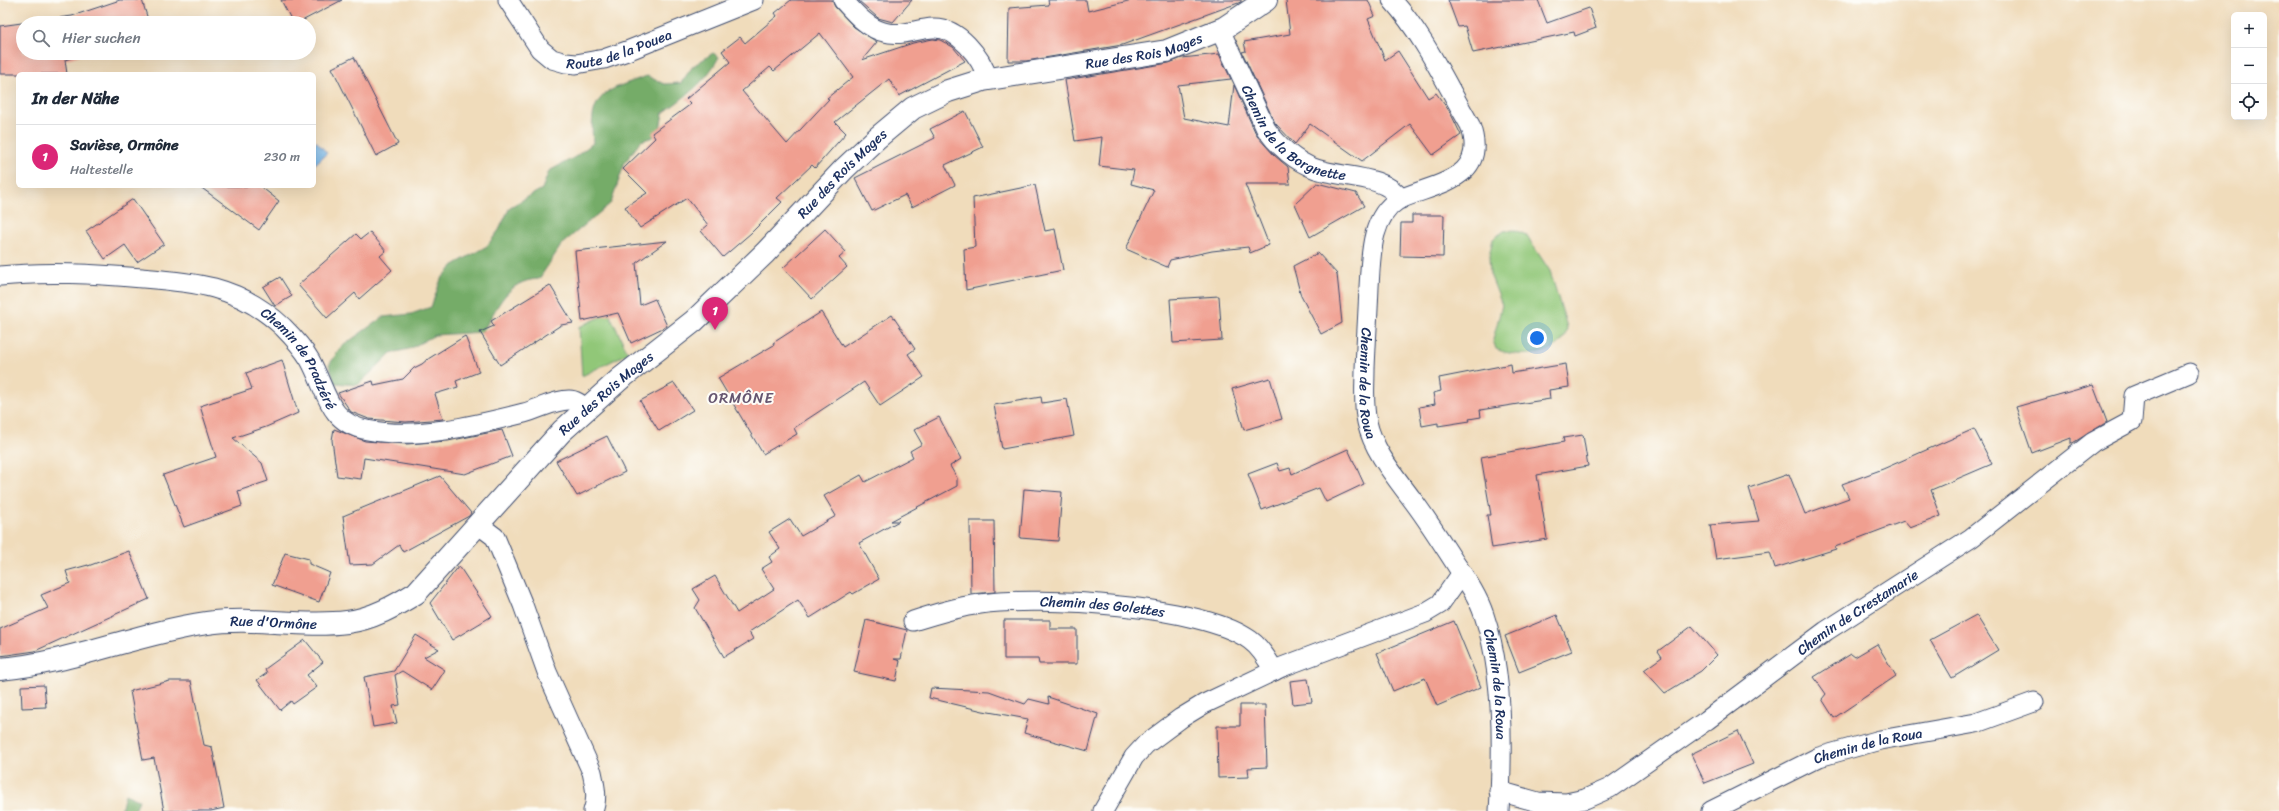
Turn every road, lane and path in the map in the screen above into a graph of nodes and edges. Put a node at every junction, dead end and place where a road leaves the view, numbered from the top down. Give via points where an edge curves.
1 (508, 0) edge
2 (754, 0) edge
3 (844, 0) edge
4 (1266, 0) edge
5 (1392, 0) edge
6 (1220, 30) junction
7 (988, 79) junction
8 (1401, 199) junction
9 (0, 276) edge
10 (2189, 373) dead end
11 (586, 409) junction
12 (503, 497) joint
13 (479, 526) junction
14 (1462, 573) junction
15 (913, 621) dead end
16 (0, 669) edge
17 (1274, 671) junction
18 (2034, 702) dead end
19 (1500, 792) junction
20 (593, 811) edge
21 (1103, 811) edge
22 (1499, 811) edge
23 (1711, 811) edge

1 - 2 street, Route de la Pouea via 540,49 552,59 566,64 576,64 604,59 627,51
3 - 7 street via 853,11 882,32 898,34 942,28 958,36 985,71
4 - 6 street, Rue des Rois Mages
5 - 8 street, Chemin de la Roua via 1425,42 1470,125 1474,141 1470,166 1461,174
6 - 7 street, Rue des Rois Mages via 1167,51
6 - 8 street, Chemin de la Borgnette via 1266,129 1299,162 1339,175 1380,183 1394,190
7 - 11 street, Rue des Rois Mages via 942,93 901,117 844,169 764,253 694,321
8 - 14 street, Chemin de la Roua via 1392,204 1382,217 1372,252 1365,386 1367,421 1391,470 1430,523
9 - 11 street, Chemin de Pradzéré via 36,273 124,277 199,285 234,295 264,312 283,327 306,354 334,410 345,423 367,430 400,433 451,428 526,412 564,400 576,401
10 - 19 street, Chemin de Crestamarie via 2134,396 2132,421 2093,442 1971,538 1826,631 1707,720 1610,788 1585,799 1566,803 1538,802
11 - 12 street, Rue des Rois Mages via 553,440
12 - 13 street, Rue d'Ormône
13 - 16 street, Rue d'Ormône via 416,594 390,609 365,618 346,622 244,619 207,623 164,630 48,662
13 - 20 street via 495,537 523,605 546,672 592,772 596,790
14 - 17 street via 1440,604 1425,613
14 - 19 street, Chemin de la Roua via 1478,599 1492,640 1500,711
15 - 17 street, Chemin des Golettes via 961,607 998,602 1081,603 1143,609 1191,618 1239,634 1255,644
17 - 21 street via 1204,704 1146,744 1129,763
18 - 23 street, Chemin de la Roua via 1976,723 1880,740 1826,754
19 - 22 street, Chemin de la Roua

